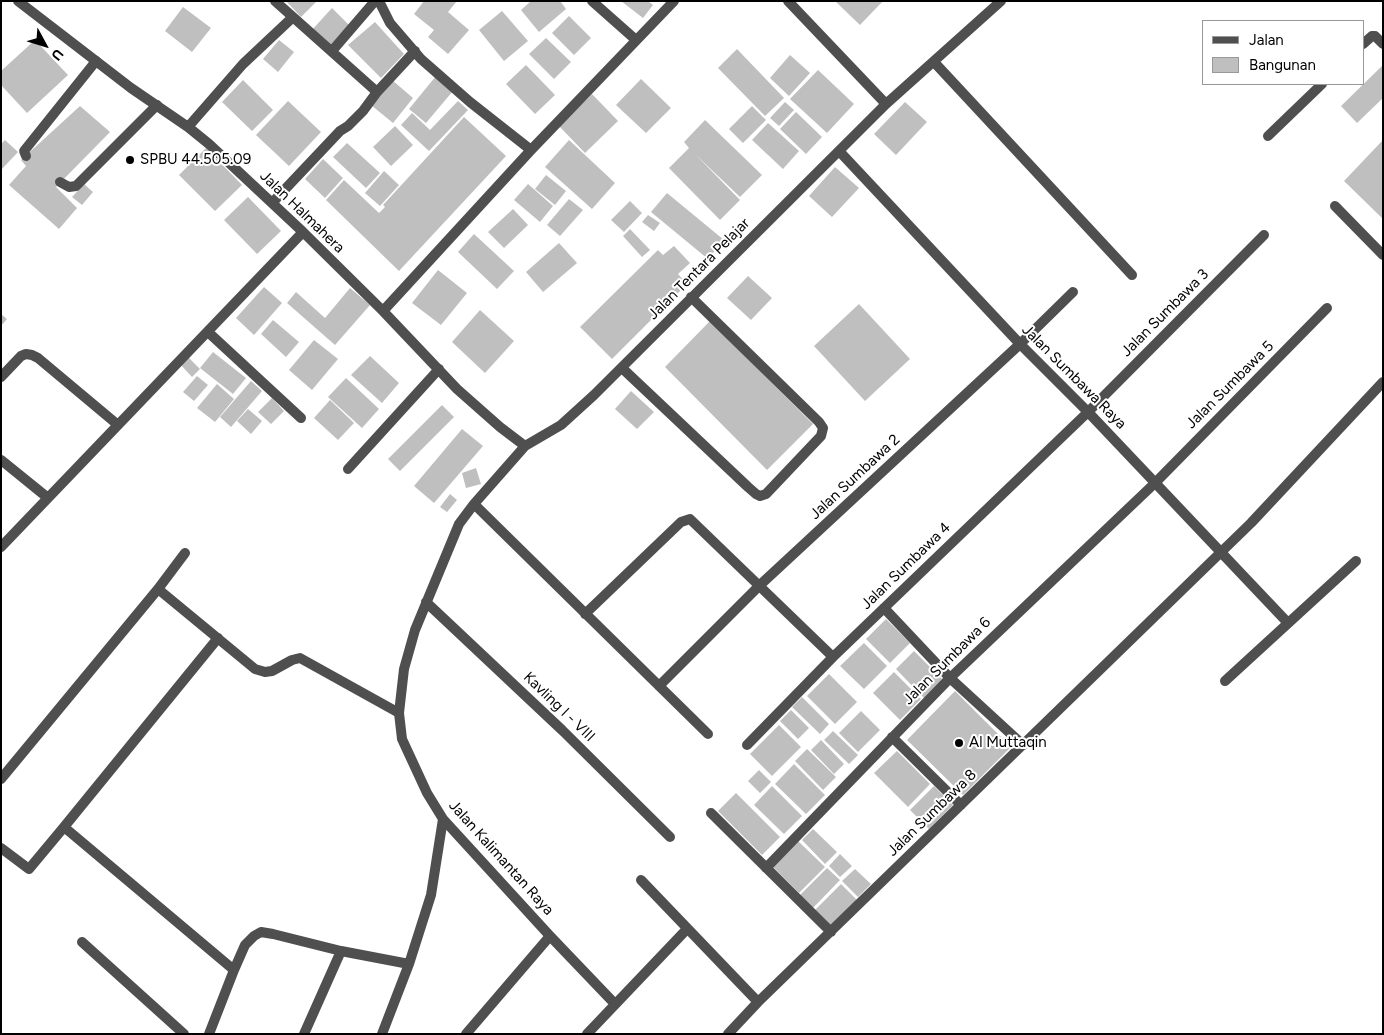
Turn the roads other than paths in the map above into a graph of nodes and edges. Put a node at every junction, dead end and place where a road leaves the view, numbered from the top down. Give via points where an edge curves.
1 (18, 1) edge
2 (275, 1) edge
3 (375, 1) edge
4 (379, 1) edge
5 (592, 1) edge
6 (674, 1) edge
7 (788, 1) edge
8 (1001, 1) edge
9 (293, 17) junction
10 (636, 40) junction
11 (1364, 43) edge
12 (1383, 44) edge
13 (332, 52) junction
14 (415, 52) junction
15 (96, 62) junction
16 (934, 62) junction
17 (1321, 85) edge
18 (377, 92) junction
19 (886, 104) junction
20 (157, 105) junction
21 (188, 127) junction
22 (1268, 136) dead end
23 (531, 150) junction
24 (840, 152) junction
25 (26, 156) dead end
26 (60, 182) dead end
27 (272, 203) junction
28 (1335, 206) dead end
29 (303, 232) junction
30 (1264, 235) dead end
31 (1383, 255) edge
32 (1132, 274) dead end
33 (1073, 292) dead end
34 (691, 297) junction
35 (1327, 308) dead end
36 (383, 311) junction
37 (208, 332) junction
38 (1020, 344) junction
39 (622, 368) junction
40 (439, 369) junction
41 (1, 377) edge
42 (1383, 382) edge
43 (1088, 412) junction
44 (302, 418) dead end
45 (118, 425) junction
46 (525, 446) junction
47 (1, 460) edge
48 (348, 469) dead end
49 (1155, 483) junction
50 (48, 498) junction
51 (474, 504) junction
52 (1, 547) edge
53 (186, 552) dead end
54 (1222, 552) junction
55 (1356, 561) dead end
56 (760, 585) junction
57 (158, 589) junction
58 (426, 602) junction
59 (884, 608) junction
60 (585, 614) junction
61 (1288, 623) junction
62 (218, 638) junction
63 (833, 657) junction
64 (950, 678) junction
65 (1225, 681) dead end
66 (659, 686) junction
67 (400, 713) junction
68 (708, 734) dead end
69 (892, 737) junction
70 (747, 745) dead end
71 (1023, 745) junction
72 (1, 779) edge
73 (961, 805) junction
74 (711, 813) dead end
75 (443, 819) junction
76 (64, 827) junction
77 (670, 837) dead end
78 (1, 848) edge
79 (766, 868) junction
80 (641, 880) dead end
81 (687, 929) junction
82 (831, 932) junction
83 (550, 936) junction
84 (82, 942) dead end
85 (341, 951) junction
86 (409, 964) junction
87 (234, 970) junction
88 (758, 1002) junction
89 (615, 1004) junction
90 (184, 1034) edge
91 (209, 1034) edge
92 (304, 1034) edge
93 (382, 1034) edge
94 (466, 1034) edge
95 (587, 1034) edge
96 (728, 1034) edge

1 - 15 street, Jalan Halmahera
2 - 9 street
3 - 13 street
4 - 14 street via 390,22
5 - 10 street
6 - 10 street
7 - 19 street
8 - 16 street, Jalan Tentara Pelajar
9 - 13 street
9 - 21 street via 243,64
10 - 23 street
11 - 12 street via 1375,36
13 - 18 street
14 - 18 street
14 - 23 street via 470,102
15 - 20 street, Jalan Halmahera
15 - 25 street via 24,151
16 - 19 street, Jalan Tentara Pelajar
16 - 32 street
17 - 22 street
18 - 27 street via 363,111
19 - 24 street, Jalan Tentara Pelajar
20 - 21 street, Jalan Halmahera
20 - 26 street via 76,186 69,187
21 - 27 street, Jalan Halmahera
23 - 36 street
24 - 34 street, Jalan Tentara Pelajar
24 - 38 street, Jalan Sumbawa Raya
27 - 29 street, Jalan Halmahera
28 - 31 street
29 - 36 street, Jalan Halmahera
29 - 37 street
30 - 43 street, Jalan Sumbawa 3
33 - 38 street, Jalan Sumbawa 2
34 - 39 street, Jalan Tentara Pelajar
34 - 39 street via 823,428 821,436 766,494 756,494
35 - 49 street, Jalan Sumbawa 5
36 - 40 street, Jalan Halmahera
37 - 44 street
37 - 45 street
38 - 43 street, Jalan Sumbawa Raya
38 - 56 street, Jalan Sumbawa 2
39 - 46 street, Jalan Tentara Pelajar via 561,425
40 - 46 street, Jalan Halmahera via 500,427
40 - 48 street
41 - 45 street via 21,356 32,355
42 - 54 street, Jalan Sumbawa 8
43 - 49 street, Jalan Sumbawa Raya
43 - 59 street, Jalan Sumbawa 4
45 - 50 street
46 - 51 street, Jalan Kalimantan Raya
47 - 50 street
49 - 54 street, Jalan Sumbawa Raya
49 - 64 street, Jalan Sumbawa 6
50 - 52 street
51 - 58 street, Jalan Kalimantan Raya via 459,524
51 - 60 street
53 - 57 street
54 - 61 street, Jalan Sumbawa Raya
54 - 71 street, Jalan Sumbawa 8
55 - 61 street
56 - 60 street via 694,521 687,518
56 - 63 street
56 - 66 street, Jalan Sumbawa 2
57 - 62 street
57 - 72 street
58 - 67 street, Jalan Kalimantan Raya via 404,669
58 - 77 street, Kavling I - VIII
59 - 63 street, Jalan Sumbawa 4
59 - 64 street
60 - 66 street
61 - 65 street
62 - 67 street via 255,669 272,671 300,658
62 - 76 street
63 - 70 street, Jalan Sumbawa 4
64 - 69 street, Jalan Sumbawa 6
64 - 71 street
66 - 68 street
67 - 75 street, Jalan Kalimantan Raya via 402,739 426,793
69 - 73 street
69 - 79 street, Jalan Sumbawa 6
71 - 73 street, Jalan Sumbawa 8
73 - 82 street, Jalan Sumbawa 8
74 - 79 street
75 - 83 street, Jalan Kalimantan Raya
75 - 86 street via 431,895
76 - 78 street via 29,870
76 - 87 street
79 - 82 street
80 - 81 street
81 - 88 street
81 - 89 street
82 - 88 street, Jalan Sumbawa 8
83 - 89 street, Jalan Kalimantan Raya
83 - 94 street
84 - 90 street
85 - 86 street
85 - 87 street via 261,932 245,945
85 - 92 street
86 - 93 street
87 - 91 street
88 - 96 street, Jalan Sumbawa 8
89 - 95 street

